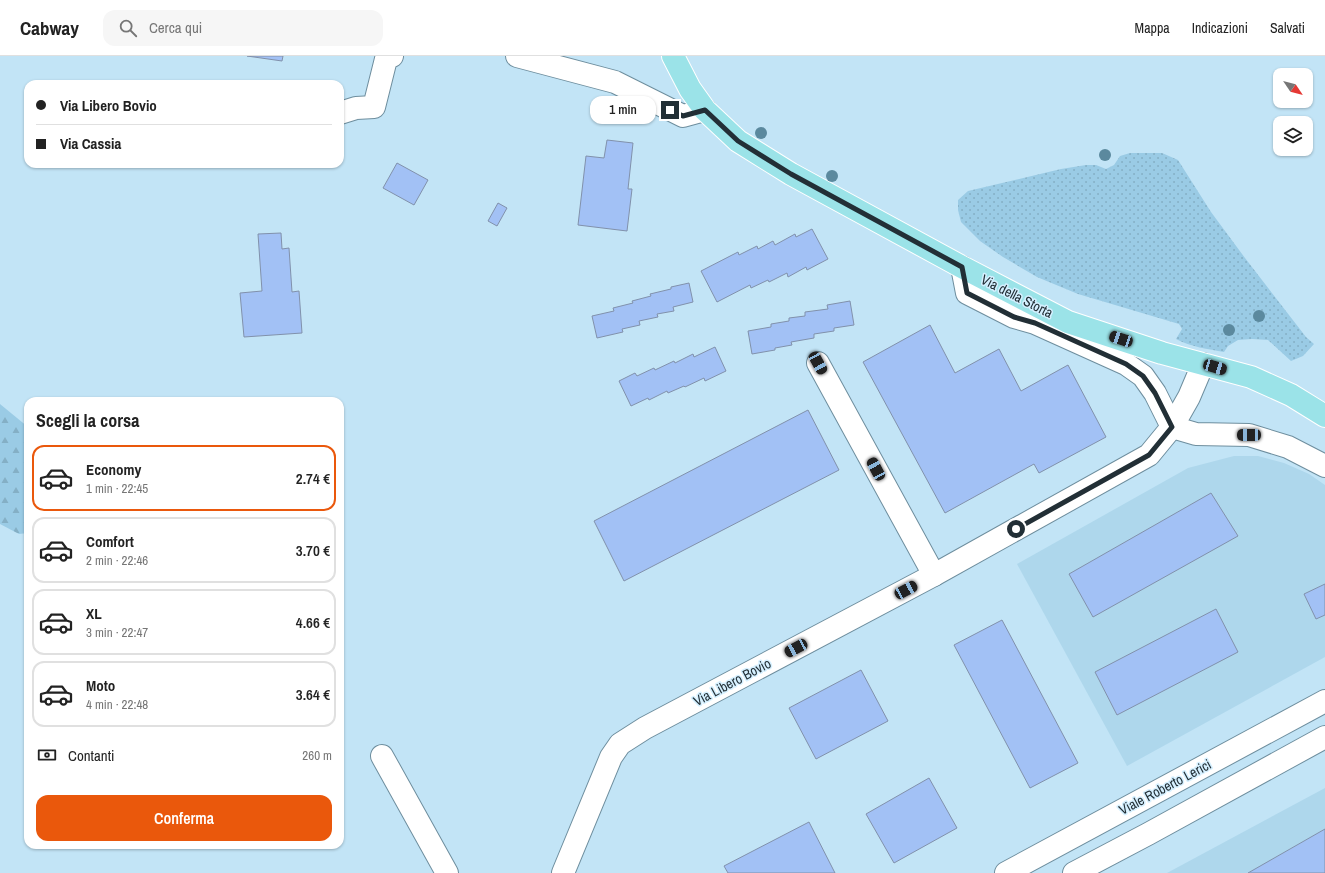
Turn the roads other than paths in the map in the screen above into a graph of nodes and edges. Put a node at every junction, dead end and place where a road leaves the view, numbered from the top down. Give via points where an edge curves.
1 (392, 56) edge
2 (517, 56) edge
3 (673, 56) edge
4 (705, 110) junction
5 (344, 112) edge
6 (962, 267) junction
7 (818, 363) dead end
8 (1204, 364) junction
9 (1325, 416) edge
10 (1172, 427) junction
11 (1325, 466) edge
12 (934, 575) junction
13 (1325, 701) edge
14 (1325, 737) edge
15 (382, 756) dead end
16 (447, 873) edge
17 (563, 873) edge
18 (1006, 873) edge
19 (1074, 873) edge

1 - 5 street via 386,59 374,107
2 - 4 street via 615,82 683,116
3 - 4 main road, Via della Storta via 690,89
4 - 6 main road, Via della Storta via 738,141 791,174
6 - 8 main road, Via della Storta via 1068,322
6 - 10 street via 967,293 1014,317 1035,323 1126,364 1143,376 1155,393
7 - 12 street
8 - 9 main road, Via della Storta via 1251,377 1291,395
8 - 10 street, Via Libero Bovio
10 - 11 street via 1196,434 1249,435 1288,446
10 - 12 street, Via Libero Bovio via 1149,455
12 - 17 street, Via Libero Bovio via 645,728 620,744 611,757
13 - 18 street, Viale Roberto Lerici
14 - 19 street
15 - 16 street

